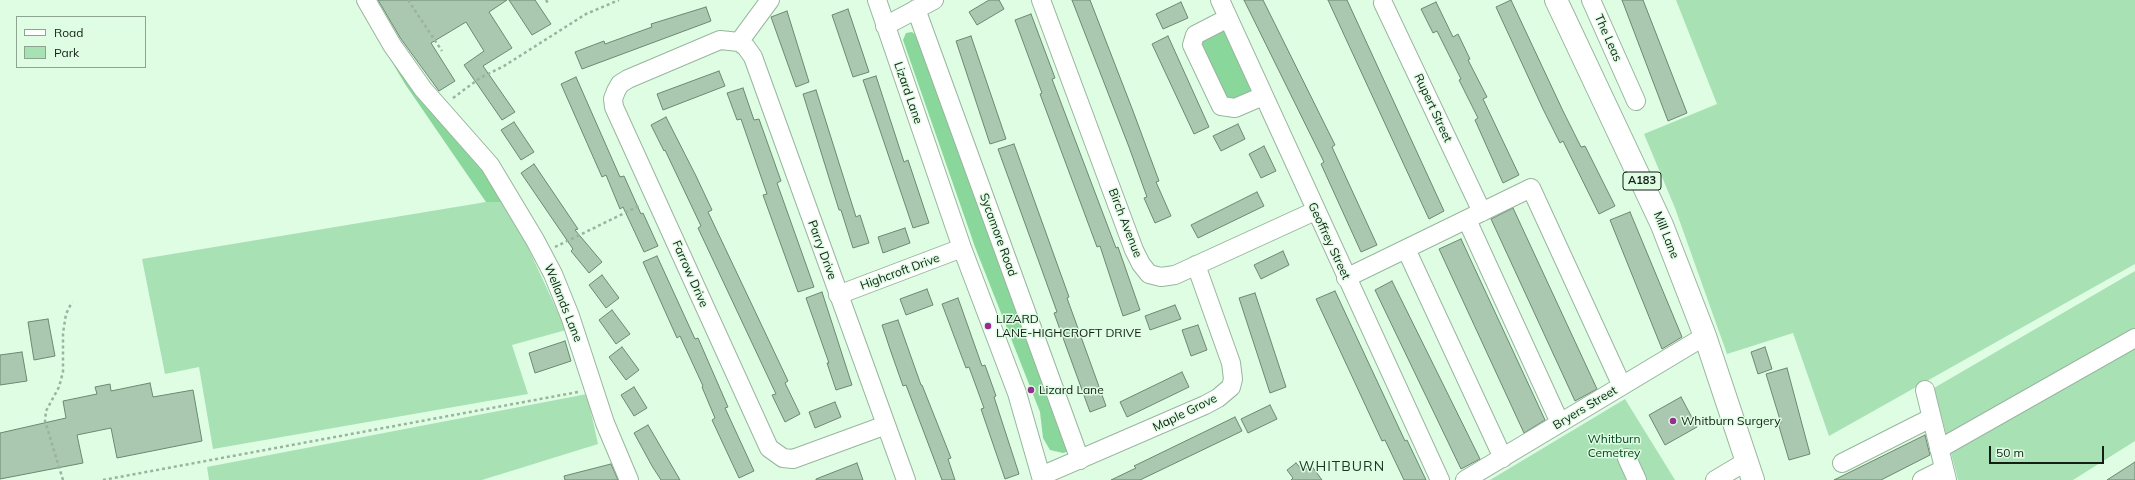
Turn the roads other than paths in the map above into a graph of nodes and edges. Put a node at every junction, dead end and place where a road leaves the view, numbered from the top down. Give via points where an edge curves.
1 (366, 0) edge
2 (770, 0) edge
3 (877, 0) edge
4 (934, 0) edge
5 (1041, 0) edge
6 (1220, 0) edge
7 (1556, 0) edge
8 (1591, 0) edge
9 (1383, 4) dead end
10 (916, 9) junction
11 (1228, 18) junction
12 (885, 26) junction
13 (740, 42) junction
14 (1263, 96) junction
15 (1636, 101) dead end
16 (1315, 211) junction
17 (1474, 216) junction
18 (962, 248) junction
19 (1406, 249) junction
20 (1196, 265) junction
21 (1346, 278) junction
22 (838, 295) junction
23 (1705, 336) junction
24 (2135, 338) edge
25 (1622, 386) junction
26 (1925, 390) dead end
27 (1931, 418) junction
28 (1560, 423) junction
29 (886, 426) junction
30 (1939, 449) junction
31 (1502, 458) junction
32 (1626, 458) dead end
33 (1080, 460) junction
34 (1842, 463) dead end
35 (1750, 471) edge
36 (1945, 474) edge
37 (1041, 478) edge
38 (629, 480) edge
39 (906, 480) edge
40 (1440, 480) edge
41 (1465, 480) edge
42 (1637, 480) edge
43 (1716, 480) edge
44 (1922, 480) edge

1 - 38 street, Wellands Lane via 392,45 423,89 490,165 542,253 570,316 605,423
2 - 13 street
3 - 12 street, Lizard Lane
4 - 10 street
5 - 20 street, Birch Avenue via 1141,264 1149,274 1161,277 1175,275
6 - 11 street, Geoffrey Street
7 - 23 main road, Mill Lane / A183 via 1662,225
8 - 15 street, The Leas via 1631,73
9 - 17 street, Rupert Street
10 - 12 street
10 - 33 street, Sycamore Road
11 - 14 street, Geoffrey Street
11 - 14 street via 1195,34 1192,45 1221,106 1235,108
12 - 18 street, Lizard Lane
13 - 22 street, Parry Drive via 753,57
13 - 29 street, Farrow Drive via 720,40 628,78 616,91 614,107 769,448 783,458 793,459
14 - 16 street, Geoffrey Street
16 - 20 street, Birch Avenue
16 - 21 street, Geoffrey Street
17 - 19 street
17 - 25 street via 1531,188
17 - 28 street, Rupert Street
18 - 22 street, Highcroft Drive
18 - 37 street, Lizard Lane via 1017,393
19 - 21 street
19 - 31 street
20 - 33 street, Maple Grove via 1231,363 1234,379 1231,387 1205,405
21 - 40 street, Geoffrey Street
22 - 29 street, Parry Drive
23 - 25 street, Bryers Street
23 - 35 main road, Mill Lane / A183
24 - 30 street
25 - 28 street, Bryers Street
26 - 27 street
27 - 30 street
27 - 34 street
28 - 31 street, Bryers Street
29 - 39 street, Parry Drive
30 - 36 street
31 - 41 street, Bryers Street
32 - 42 street
33 - 37 street, Maple Grove
35 - 43 street
36 - 44 street

